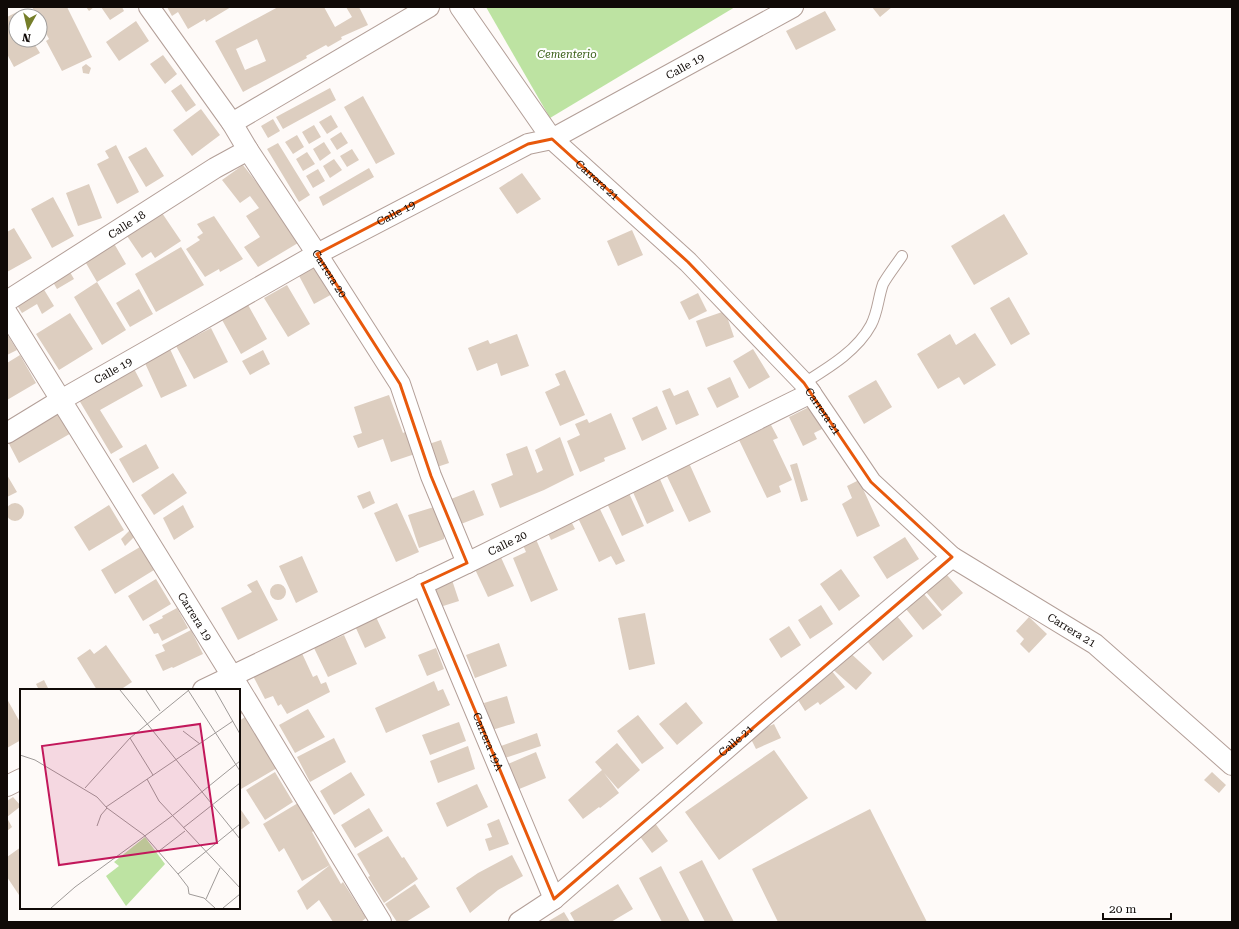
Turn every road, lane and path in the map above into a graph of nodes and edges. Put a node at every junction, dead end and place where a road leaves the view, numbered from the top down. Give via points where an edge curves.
1 (149, 7) edge
2 (429, 7) edge
3 (460, 7) edge
4 (793, 7) edge
5 (232, 123) junction
6 (552, 139) junction
7 (248, 150) junction
8 (317, 254) junction
9 (902, 256) dead end
10 (7, 301) edge
11 (7, 313) edge
12 (807, 388) junction
13 (61, 400) junction
14 (7, 433) edge
15 (952, 557) junction
16 (467, 563) junction
17 (422, 584) junction
18 (232, 676) junction
19 (205, 689) edge
20 (240, 689) edge
21 (240, 689) edge
22 (1232, 765) edge
23 (20, 780) edge
24 (7, 786) edge
25 (554, 898) junction
26 (381, 922) edge
27 (519, 922) edge

1 - 5 street, Carrera 20
2 - 5 street
3 - 6 street, Carrera 21
4 - 6 street, Calle 19
5 - 7 street, Carrera 20
6 - 8 street, Calle 19 via 528,144
6 - 12 street, Carrera 21 via 688,262
7 - 8 street, Carrera 20
7 - 10 street, Calle 18 via 215,168
8 - 13 street, Calle 19
8 - 16 street, Carrera 20 via 400,384 431,476
9 - 12 lane via 883,285 878,309 871,326 861,340
11 - 13 street, Carrera 19
12 - 15 street, Carrera 21 via 871,482
12 - 16 street, Calle 20
13 - 14 street, Calle 19
13 - 18 street, Carrera 19
15 - 22 street, Carrera 21 via 1095,644
15 - 25 street, Calle 21
16 - 17 street, Calle 20
17 - 18 street, Calle 20
17 - 25 street, Carrera 19A
18 - 19 street, Calle 20
18 - 20 street, Carrera 19
21 - 26 street, Carrera 19
23 - 24 street
25 - 27 street, Calle 21

